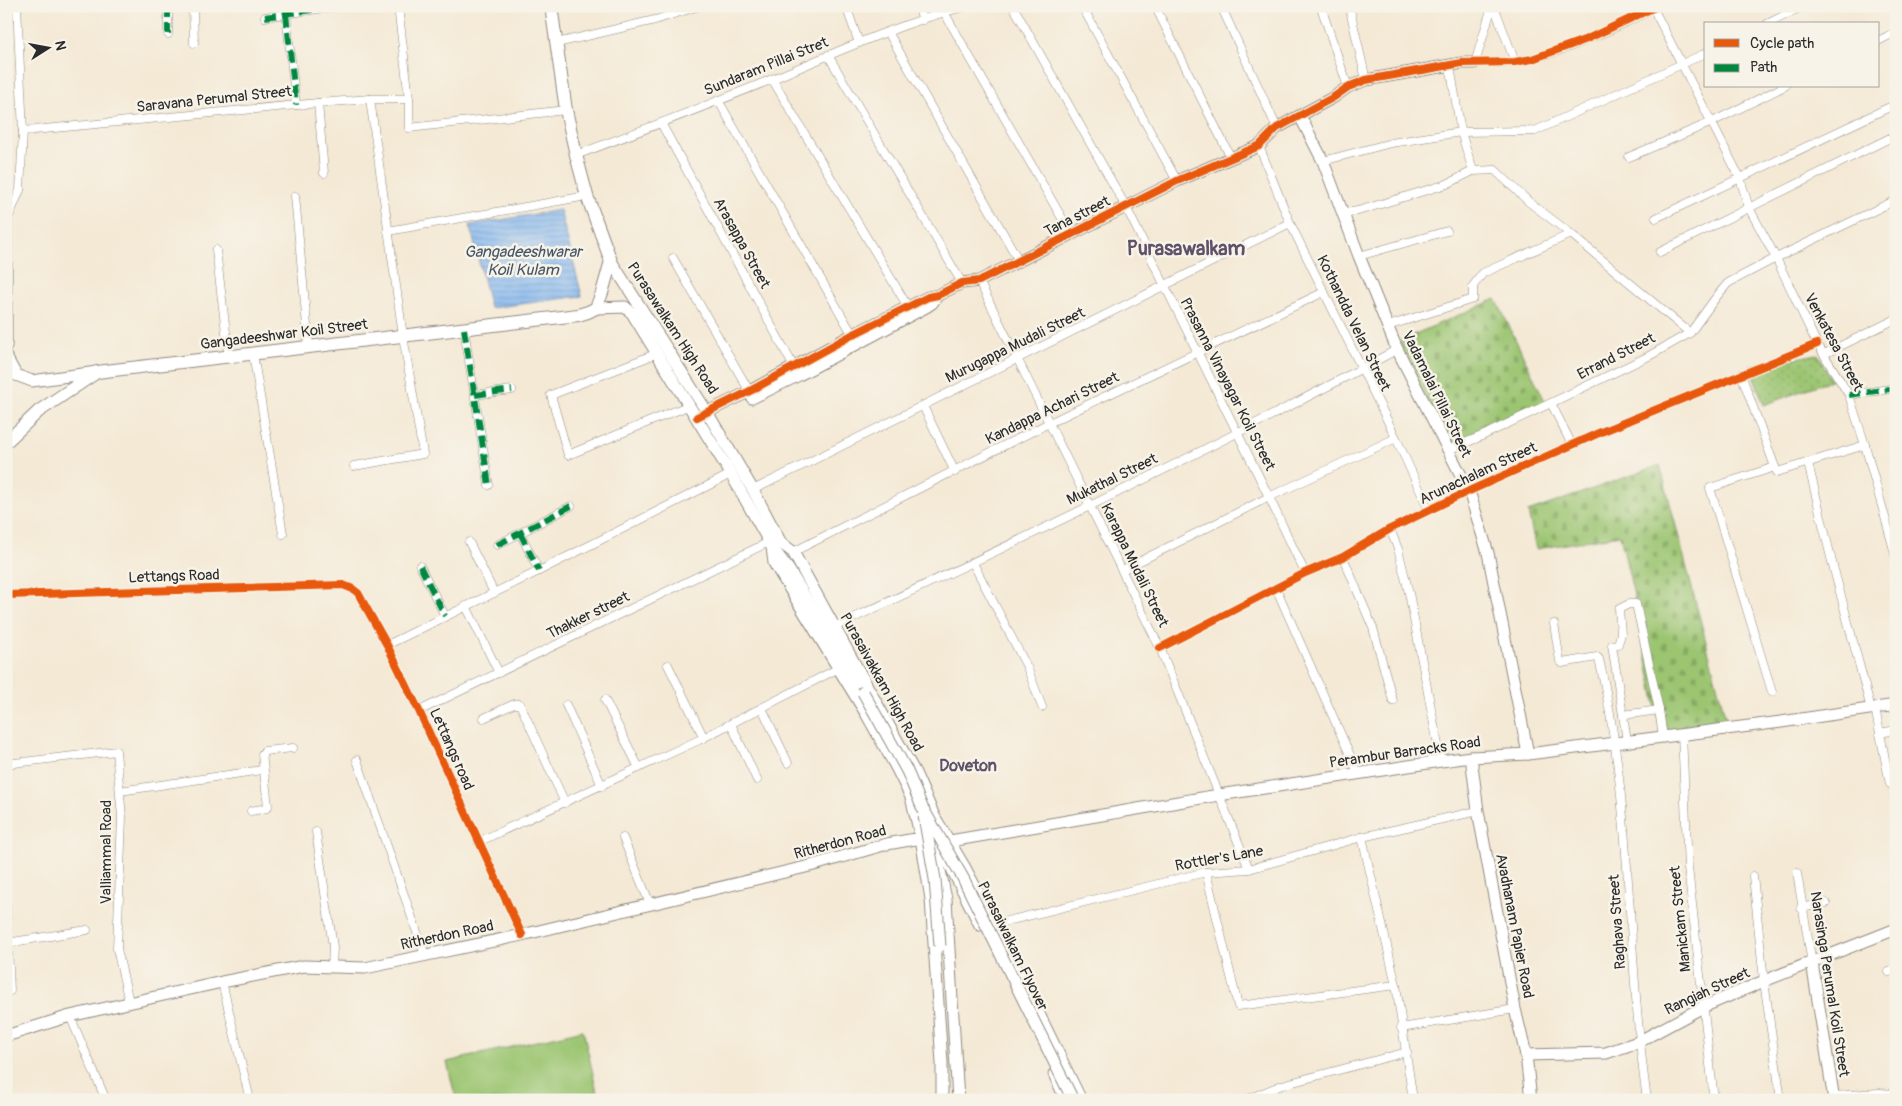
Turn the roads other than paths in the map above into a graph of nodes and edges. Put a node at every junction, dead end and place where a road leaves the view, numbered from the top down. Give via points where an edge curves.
1 (17, 6) edge
2 (168, 6) edge
3 (193, 6) edge
4 (337, 6) edge
5 (398, 6) edge
6 (551, 6) edge
7 (699, 6) edge
8 (846, 6) edge
9 (918, 6) edge
10 (967, 6) edge
11 (1013, 6) edge
12 (1082, 6) edge
13 (1155, 6) edge
14 (1221, 6) edge
15 (1493, 6) edge
16 (1803, 6) edge
17 (1893, 6) edge
18 (1654, 7) edge
19 (1322, 10) dead end
20 (944, 12) junction
21 (1896, 12) edge
22 (286, 14) junction
23 (1351, 14) dead end
24 (265, 17) dead end
25 (923, 20) junction
26 (1771, 22) edge
27 (888, 32) junction
28 (1896, 32) edge
29 (168, 34) dead end
30 (1880, 40) edge
31 (194, 43) dead end
32 (557, 43) junction
33 (859, 43) junction
34 (828, 55) junction
35 (1704, 55) edge
36 (1515, 62) junction
37 (1475, 63) junction
38 (1683, 64) junction
39 (1450, 66) junction
40 (772, 79) junction
41 (1366, 80) junction
42 (1348, 87) junction
43 (1781, 88) edge
44 (370, 99) junction
45 (409, 99) junction
46 (718, 100) junction
47 (318, 103) junction
48 (1896, 104) edge
49 (296, 105) junction
50 (566, 110) junction
51 (1300, 116) junction
52 (1712, 122) junction
53 (661, 123) junction
54 (1277, 128) junction
55 (23, 131) junction
56 (1461, 132) junction
57 (1896, 134) edge
58 (1259, 146) junction
59 (576, 155) junction
60 (1629, 156) dead end
61 (1231, 158) junction
62 (1324, 162) junction
63 (1473, 171) junction
64 (324, 172) dead end
65 (1740, 178) junction
66 (1177, 181) junction
67 (295, 196) dead end
68 (587, 196) junction
69 (1896, 200) edge
70 (1126, 207) junction
71 (1749, 208) junction
72 (1344, 213) junction
73 (1656, 218) dead end
74 (6, 220) edge
75 (1290, 223) junction
76 (388, 230) junction
77 (1446, 231) dead end
78 (1071, 234) junction
79 (1571, 234) junction
80 (216, 250) dead end
81 (1660, 252) dead end
82 (1359, 256) junction
83 (673, 258) dead end
84 (1776, 258) junction
85 (611, 261) junction
86 (1018, 261) junction
87 (978, 281) junction
88 (962, 283) junction
89 (1164, 286) junction
90 (1324, 292) junction
91 (938, 295) junction
92 (908, 307) junction
93 (596, 308) junction
94 (578, 315) joint
95 (1896, 319) edge
96 (1388, 326) junction
97 (464, 329) junction
98 (1690, 333) junction
99 (403, 336) junction
100 (855, 339) junction
101 (1817, 344) junction
102 (6, 346) edge
103 (308, 347) junction
104 (1398, 349) junction
105 (658, 353) junction
106 (1196, 353) junction
107 (253, 354) junction
108 (1824, 354) junction
109 (6, 357) edge
110 (229, 357) junction
111 (1018, 358) junction
112 (1361, 369) junction
113 (797, 371) junction
114 (97, 372) junction
115 (1741, 374) junction
116 (1896, 388) edge
117 (512, 390) dead end
118 (751, 394) junction
119 (475, 395) junction
120 (1848, 395) junction
121 (1551, 404) junction
122 (690, 405) junction
123 (923, 406) junction
124 (705, 416) junction
125 (1049, 423) junction
126 (1238, 434) junction
127 (1396, 438) junction
128 (6, 442) edge
129 (1572, 445) junction
130 (1866, 446) junction
131 (1448, 450) junction
132 (1808, 463) junction
133 (354, 466) dead end
134 (1775, 467) junction
135 (954, 472) junction
136 (731, 474) junction
137 (489, 485) dead end
138 (753, 490) junction
139 (1468, 491) junction
140 (1269, 497) junction
141 (1090, 505) junction
142 (571, 506) dead end
143 (1429, 510) junction
144 (1390, 529) junction
145 (520, 533) junction
146 (283, 534) dead end
147 (469, 542) dead end
148 (774, 544) junction
149 (497, 545) dead end
150 (793, 552) junction
151 (1343, 557) junction
152 (1896, 557) edge
153 (973, 563) junction
154 (420, 566) dead end
155 (1122, 570) junction
156 (539, 571) junction
157 (1305, 573) junction
158 (343, 585) joint
159 (1276, 588) junction
160 (494, 593) junction
161 (6, 595) edge
162 (466, 606) junction
163 (445, 616) junction
164 (1554, 624) dead end
165 (834, 627) junction
166 (387, 645) junction
167 (1160, 648) junction
168 (668, 665) dead end
169 (839, 668) junction
170 (499, 673) junction
171 (1772, 692) dead end
172 (605, 700) dead end
173 (1393, 701) dead end
174 (566, 705) dead end
175 (1042, 706) dead end
176 (1896, 706) edge
177 (762, 708) junction
178 (1873, 709) junction
179 (419, 710) junction
180 (1659, 710) junction
181 (1623, 715) junction
182 (484, 718) dead end
183 (731, 724) junction
184 (1896, 730) edge
185 (1880, 733) junction
186 (1682, 734) junction
187 (1663, 737) junction
188 (704, 738) junction
189 (1622, 742) junction
190 (293, 748) dead end
191 (1528, 754) junction
192 (1470, 757) junction
193 (357, 760) dead end
194 (1441, 761) junction
195 (788, 763) dead end
196 (6, 764) edge
197 (639, 768) junction
198 (262, 770) junction
199 (1358, 773) junction
200 (757, 780) dead end
201 (602, 786) junction
202 (1896, 787) edge
203 (120, 791) junction
204 (1219, 795) junction
205 (565, 802) junction
206 (922, 807) junction
207 (252, 811) dead end
208 (1478, 812) junction
209 (316, 832) dead end
210 (1362, 837) junction
211 (623, 838) dead end
212 (921, 838) junction
213 (478, 842) junction
214 (941, 842) junction
215 (964, 866) junction
216 (946, 868) junction
217 (1249, 869) junction
218 (1206, 872) junction
219 (1797, 873) dead end
220 (1753, 876) dead end
221 (931, 899) junction
222 (946, 899) junction
223 (1826, 903) dead end
224 (6, 904) edge
225 (650, 904) junction
226 (1802, 908) junction
227 (995, 924) junction
228 (1896, 929) edge
229 (87, 930) dead end
230 (522, 935) junction
231 (7, 943) edge
232 (426, 955) junction
233 (1812, 963) junction
234 (332, 967) junction
235 (1764, 981) junction
236 (222, 982) junction
237 (1396, 985) junction
238 (10, 991) dead end
239 (129, 1002) junction
240 (1703, 1007) junction
241 (1515, 1010) junction
242 (70, 1016) junction
243 (1401, 1028) junction
244 (6, 1036) edge
245 (1638, 1042) junction
246 (1406, 1052) junction
247 (1526, 1055) junction
248 (1896, 1094) edge
249 (1834, 1098) edge
250 (106, 1100) edge
251 (250, 1100) edge
252 (942, 1100) edge
253 (949, 1100) edge
254 (958, 1100) edge
255 (1066, 1100) edge
256 (1073, 1100) edge
257 (1081, 1100) edge
258 (1246, 1100) edge
259 (1414, 1100) edge
260 (1531, 1100) edge
261 (1647, 1100) edge
262 (1714, 1100) edge
263 (1781, 1100) edge

1 - 55 street
2 - 29 street
3 - 31 street
4 - 22 street
5 - 45 street
6 - 32 main road, Purasawalkam High Road
7 - 32 street
8 - 33 street
9 - 25 street
10 - 20 street, Sundaram Pillai Stret
11 - 70 street, Prasanna Vinayagar Koil Street
12 - 66 street
13 - 61 street
14 - 54 street
15 - 36 street
15 - 37 street
16 - 26 street
17 - 21 street
18 - 36 street via 1587,39
18 - 38 street, Venkatesa Street
19 - 42 street
20 - 25 street, Sundaram Pillai Stret
20 - 78 street
22 - 24 street
22 - 49 street
23 - 41 street
25 - 27 street, Sundaram Pillai Stret
27 - 33 street, Sundaram Pillai Stret
27 - 86 street
28 - 30 street
32 - 50 main road, Purasawalkam High Road
33 - 34 street, Sundaram Pillai Stret
34 - 40 street, Sundaram Pillai Stret
34 - 88 street
35 - 38 street
36 - 37 street
37 - 39 street, Tana street
38 - 52 street, Venkatesa Street
38 - 56 street via 1535,131
39 - 41 street, Tana street
39 - 56 street
40 - 46 street, Sundaram Pillai Stret
40 - 92 street
41 - 42 street, Tana street
42 - 51 street, Tana street
43 - 52 street
44 - 45 street, Saravana Perumal Street
44 - 47 street, Saravana Perumal Street
44 - 76 street
45 - 50 street via 409,128
46 - 53 street, Sundaram Pillai Stret
46 - 100 street
47 - 49 street, Saravana Perumal Street
47 - 64 street
48 - 65 street
49 - 55 street, Saravana Perumal Street
50 - 59 main road, Purasawalkam High Road
51 - 54 street, Tana street
51 - 62 street, Vadamalai Pillai Street
52 - 60 street
52 - 65 street, Venkatesa Street
53 - 59 street, Sundaram Pillai Stret
53 - 113 street, Arasappa Street
54 - 58 street, Tana street
55 - 74 street via 20,190
56 - 62 street via 1391,143
56 - 63 street
57 - 71 street
58 - 61 street, Tana street
58 - 75 street, Kothandda Velan Street
59 - 68 main road, Purasawalkam High Road
61 - 66 street, Tana street
62 - 72 street, Vadamalai Pillai Street
63 - 72 street via 1447,184
63 - 79 street via 1495,170 1529,202
65 - 71 street, Venkatesa Street
65 - 73 street
66 - 70 street, Tana street
67 - 103 street
68 - 76 street
68 - 85 main road, Purasawalkam High Road
69 - 84 street, Errand Street
70 - 78 street, Tana street
70 - 89 street, Prasanna Vinayagar Koil Street
71 - 81 street
71 - 84 street, Venkatesa Street
72 - 82 street, Vadamalai Pillai Street
74 - 102 street
75 - 89 street, Murugappa Mudali Street
75 - 90 street, Kothandda Velan Street
76 - 99 street
77 - 82 street
78 - 86 street, Tana street
79 - 96 street via 1483,273 1473,286 1473,299
79 - 98 street
80 - 110 street
82 - 96 street, Vadamalai Pillai Street
83 - 118 street
84 - 98 street, Errand Street via 1728,283
84 - 101 street, Venkatesa Street
85 - 93 main road, Purasawalkam High Road
85 - 124 street, Purasawalkam High Road
86 - 87 street, Tana street
87 - 88 street, Tana street
87 - 111 street, Karappa Mudali Street
88 - 91 street, Tana street
89 - 106 street, Prasanna Vinayagar Koil Street
89 - 111 street, Murugappa Mudali Street
90 - 106 street, Kandappa Achari Street
90 - 112 street, Kothandda Velan Street
91 - 92 street, Tana street
91 - 100 street via 926,307
92 - 100 street, Tana street
93 - 94 main road, Purasawalkam High Road
93 - 105 street, Purasawalkam High Road via 625,307
94 - 97 main road, Gangadeeshwar Koil Street
95 - 108 street
96 - 104 street, Vadamalai Pillai Street
97 - 99 main road, Gangadeeshwar Koil Street
97 - 119 street
98 - 121 street, Errand Street
99 - 103 main road, Gangadeeshwar Koil Street
99 - 133 street via 423,454
100 - 113 street
101 - 108 street, Venkatesa Street
101 - 115 street, Arunachalam Street
103 - 107 main road, Gangadeeshwar Koil Street
104 - 112 street, Mukathal Street
104 - 131 street, Vadamalai Pillai Street
105 - 122 street, Purasawalkam High Road
105 - 122 street via 551,395 568,456
106 - 125 street, Kandappa Achari Street
106 - 126 street, Prasanna Vinayagar Koil Street
107 - 110 main road, Gangadeeshwar Koil Street
107 - 146 street
108 - 120 street, Venkatesa Street
109 - 114 street, Gangadeeshwar Koil Street via 16,375 32,381
110 - 114 main road, Gangadeeshwar Koil Street
111 - 123 street, Murugappa Mudali Street
111 - 125 street, Karappa Mudali Street
112 - 126 street, Mukathal Street
112 - 127 street, Kothandda Velan Street
113 - 118 street
114 - 128 main road via 39,411
115 - 129 street, Arunachalam Street
115 - 134 street
116 - 120 street
117 - 119 street
118 - 124 street
119 - 137 street
120 - 130 street, Venkatesa Street
121 - 129 street
121 - 131 street, Errand Street
122 - 124 street, Purasawalkam High Road
123 - 135 street
123 - 138 street, Murugappa Mudali Street
124 - 136 street, Purasawalkam High Road
124 - 138 street, Purasawalkam High Road
125 - 135 street, Kandappa Achari Street
125 - 141 street, Karappa Mudali Street
126 - 140 street, Prasanna Vinayagar Koil Street
126 - 141 street, Mukathal Street
127 - 140 street
127 - 143 street, Kothandda Velan Street
129 - 139 street, Arunachalam Street
130 - 132 street
130 - 152 street, Venkatesa Street
131 - 139 street, Vadamalai Pillai Street
132 - 134 street via 1777,472
132 - 178 street
134 - 171 street via 1710,488
135 - 150 street, Kandappa Achari Street
136 - 148 street, Purasawalkam High Road
136 - 156 street
138 - 148 street, Purasawalkam High Road
139 - 143 street, Arunachalam Street
139 - 191 street, Vadamalai Pillai Street via 1488,553
140 - 155 street
140 - 157 street, Prasanna Vinayagar Koil Street
141 - 153 street, Mukathal Street
141 - 155 street, Karappa Mudali Street
142 - 145 street
143 - 144 street, Arunachalam Street
144 - 151 street, Arunachalam Street
144 - 194 street via 1409,593
145 - 149 street
145 - 156 street
147 - 160 street
148 - 150 street, Purasaivakkam High Road
148 - 169 street via 774,563
148 - 170 street, Thakker street
148 - 206 street, Purasaiwalkam Flyover, bridge via 863,692 907,771
150 - 165 street, Purasaivakkam High Road
151 - 157 street, Arunachalam Street
151 - 173 street via 1373,628
153 - 165 street, Mukathal Street
153 - 175 street via 1027,667
154 - 163 street
155 - 167 street, Karappa Mudali Street
156 - 160 street
157 - 159 street, Arunachalam Street
158 - 161 street, Lettangs Road
158 - 166 street, Lettangs road via 358,593
159 - 167 street, Arunachalam Street
159 - 199 street
160 - 162 street
162 - 163 street
162 - 170 street
163 - 166 street
164 - 189 street via 1562,663 1599,659
165 - 214 street, Purasaivakkam High Road via 915,773 934,816
166 - 179 street, Lettangs road
167 - 204 street, Karappa Mudali Street
168 - 188 street
169 - 177 street
169 - 212 street via 911,797
170 - 179 street, Thakker street
172 - 197 street
174 - 201 street
176 - 178 street, Perambur Barracks Road
177 - 183 street
177 - 195 street
178 - 185 street
178 - 186 street, Perambur Barracks Road
179 - 213 street, Lettangs road
180 - 181 street
180 - 181 street via 1636,604 1629,604 1619,609 1621,637 1618,644 1612,645
180 - 187 street
181 - 189 street
182 - 205 street via 520,704
183 - 188 street
183 - 200 street
184 - 185 street
185 - 202 street via 1890,784
186 - 187 street, Perambur Barracks Road
186 - 240 street, Manickam Street via 1688,868
187 - 189 street, Perambur Barracks Road
188 - 197 street
189 - 191 street, Perambur Barracks Road
189 - 245 street, Raghava Street
190 - 198 street via 263,752
191 - 192 street, Perambur Barracks Road
192 - 194 street, Perambur Barracks Road
192 - 208 street, Avadhanam Papier Road
193 - 232 street
194 - 199 street, Perambur Barracks Road
196 - 203 street, Valliammal Road via 116,751
197 - 201 street
198 - 203 street
198 - 207 street via 268,807
199 - 204 street, Perambur Barracks Road
201 - 205 street
203 - 239 street, Valliammal Road via 122,818 117,949
204 - 214 street, Perambur Barracks Road
204 - 217 street, Karappa Mudali Street
205 - 213 street
206 - 253 street, Purasaiwalkam Flyover, bridge via 938,911
206 - 256 street, Purasaiwalkam Flyover, bridge via 963,878
208 - 210 street, Rottler's Lane
208 - 241 street, Avadhanam Papier Road
209 - 234 street via 333,947
210 - 217 street, Rottler's Lane
210 - 237 street
211 - 225 street
212 - 214 street, Perambur Barracks Road
212 - 221 street
212 - 225 street, Ritherdon Road
213 - 230 street, Lettangs road
214 - 215 street, Purasaivakkam High Road
214 - 216 street
215 - 216 street
215 - 227 street, Purasaivakkam High Road
216 - 222 street
216 - 255 street
217 - 218 street, Rottler's Lane
218 - 227 street, Rottler's Lane
218 - 237 street via 1238,1006
219 - 226 street, Narasinga Perumal Koil Street
220 - 235 street
221 - 222 street
221 - 252 street
222 - 254 street
223 - 226 street
224 - 231 street
225 - 230 street, Ritherdon Road
226 - 233 street, Narasinga Perumal Koil Street
227 - 257 street, Purasaivakkam High Road
228 - 233 street, Rangiah Street
229 - 231 street
230 - 232 street, Ritherdon Road
231 - 238 street
232 - 234 street, Ritherdon Road via 365,968
233 - 235 street, Rangiah Street
233 - 249 street, Narasinga Perumal Koil Street
234 - 236 street, Ritherdon Road via 304,966
235 - 240 street, Rangiah Street
235 - 263 street
236 - 239 street, Ritherdon Road
236 - 251 street
237 - 243 street
239 - 242 street, Ritherdon Road
240 - 245 street, Rangiah Street
240 - 262 street, Manickam Street
241 - 243 street
241 - 247 street, Avadhanam Papier Road
242 - 244 street, Ritherdon Road
242 - 250 street
243 - 246 street
245 - 247 street, Rangiah Street via 1606,1053
245 - 261 street, Raghava Street
246 - 258 street via 1282,1085
246 - 259 street
247 - 260 street, Avadhanam Papier Road
248 - 249 street

